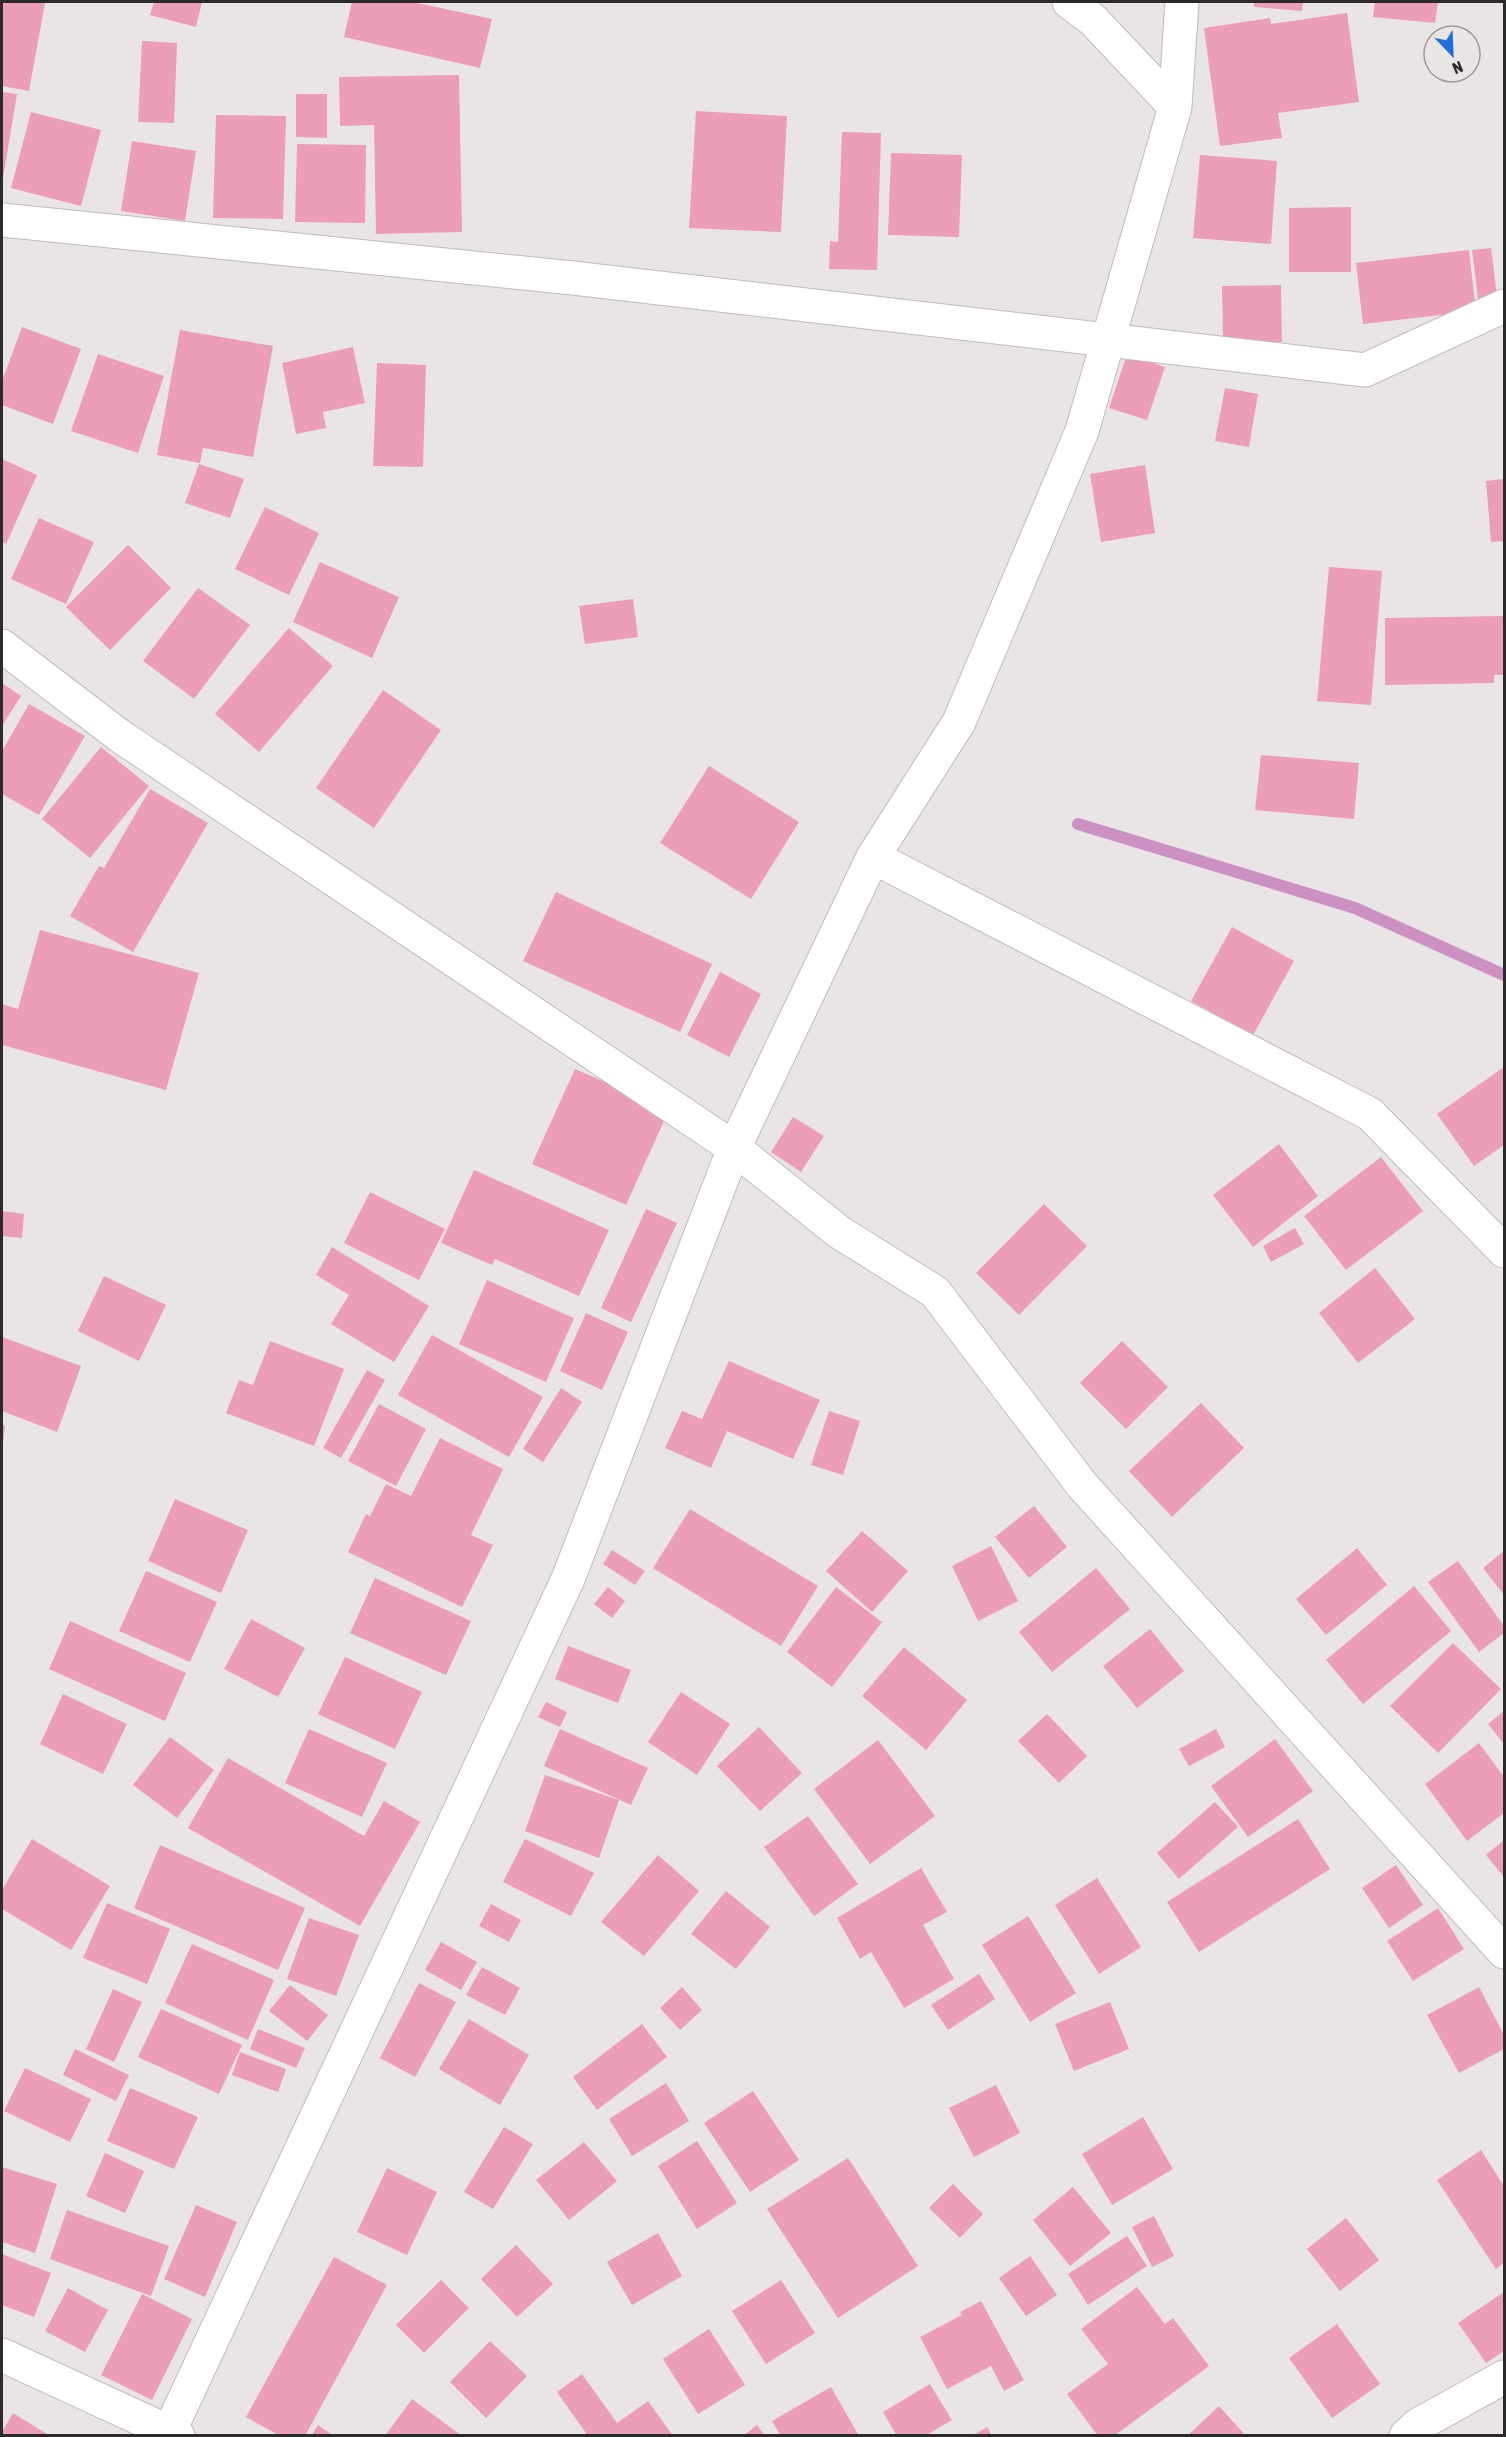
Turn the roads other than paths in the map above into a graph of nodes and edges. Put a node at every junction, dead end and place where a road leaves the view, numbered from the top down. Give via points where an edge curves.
1 (1069, 2) edge
2 (1182, 2) edge
3 (1175, 107) junction
4 (2, 220) edge
5 (1504, 306) edge
6 (1108, 339) junction
7 (2, 646) edge
8 (873, 857) junction
9 (734, 1148) junction
10 (1504, 1251) edge
11 (1504, 1952) edge
12 (2, 2355) edge
13 (1504, 2377) edge
14 (174, 2433) edge
15 (1406, 2436) edge

1 - 3 street via 1093,20
2 - 3 street
3 - 6 street
4 - 6 street via 573,278
5 - 6 street via 1365,370
6 - 8 street via 1082,431 959,722
7 - 9 street via 120,736
8 - 9 street
8 - 10 street via 1370,1114
9 - 11 street via 839,1232 935,1292 1082,1485
9 - 14 street via 568,1579
12 - 14 street
13 - 15 street via 1418,2425

